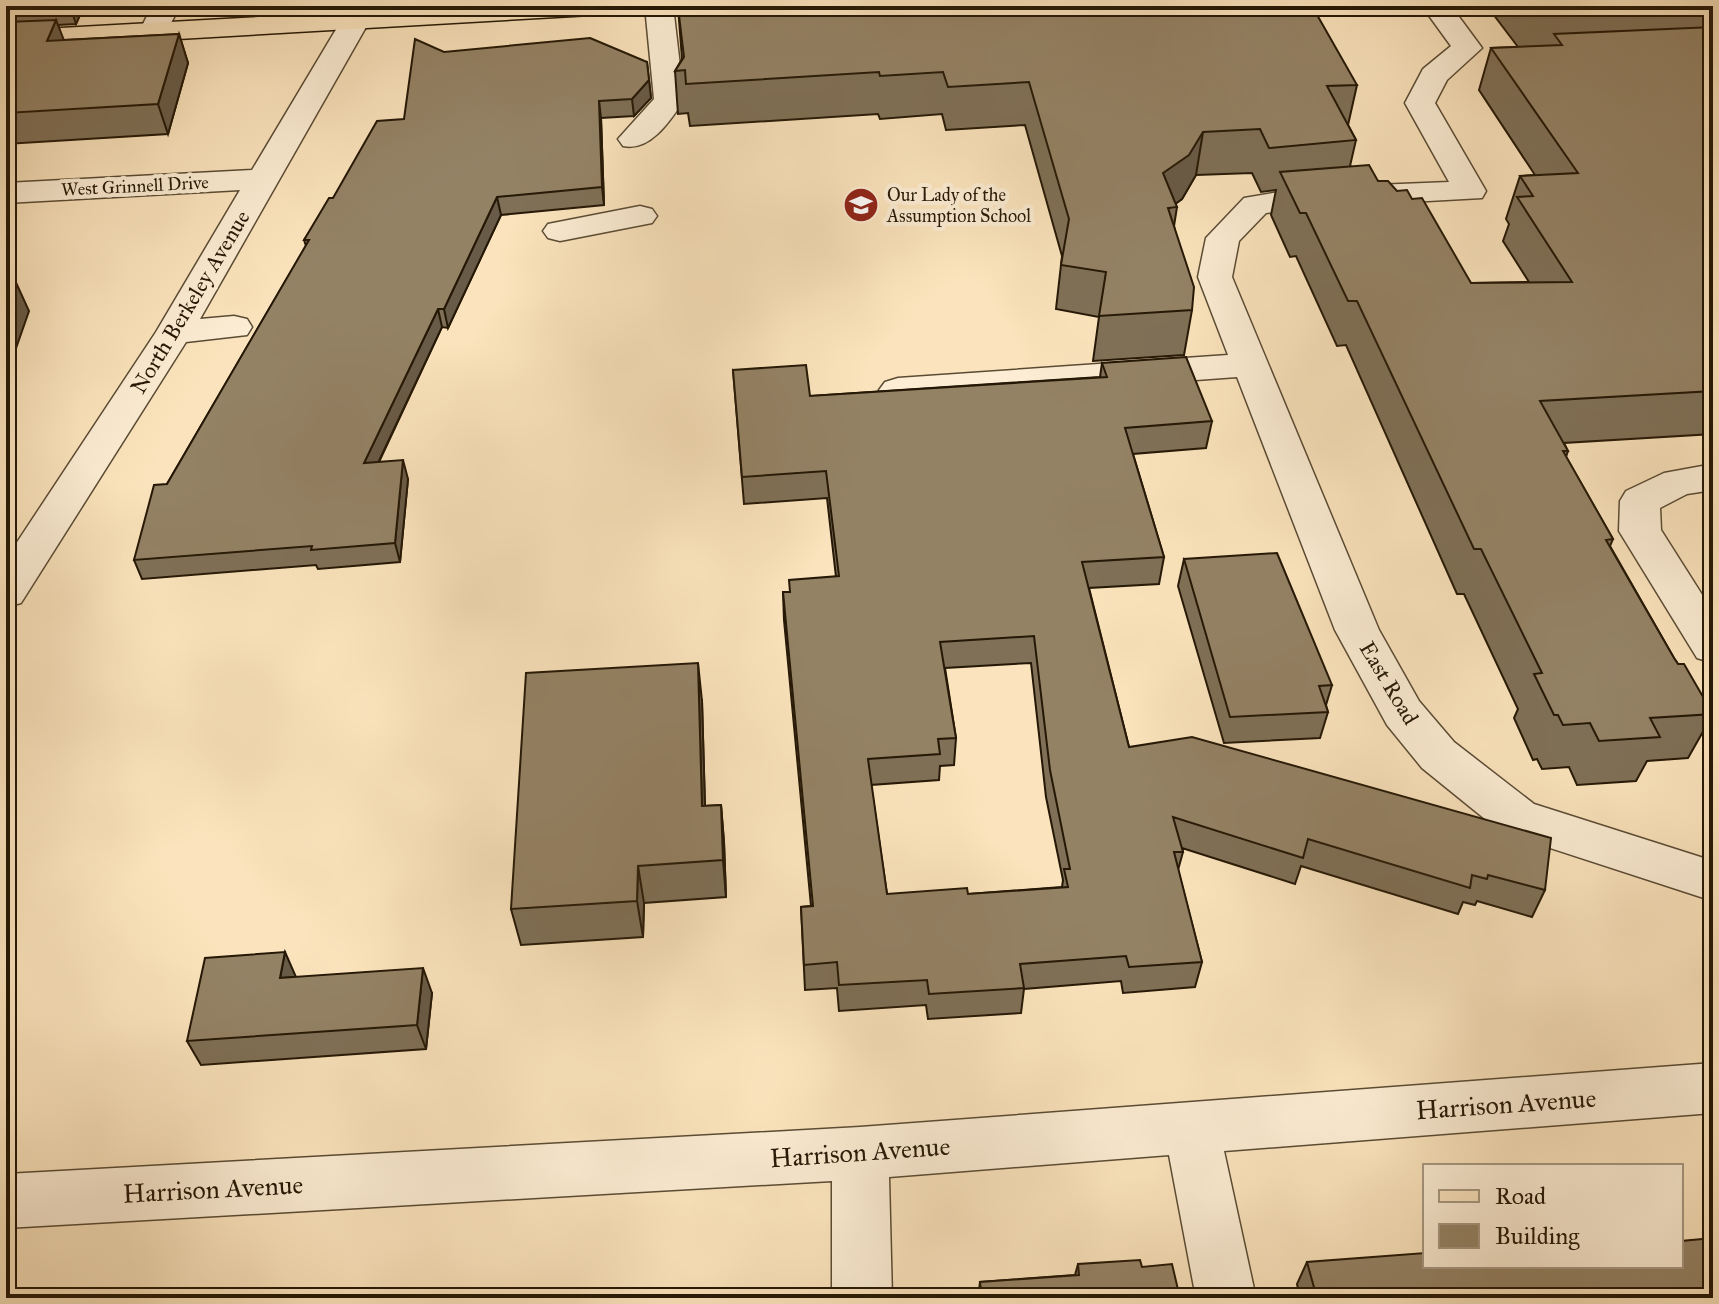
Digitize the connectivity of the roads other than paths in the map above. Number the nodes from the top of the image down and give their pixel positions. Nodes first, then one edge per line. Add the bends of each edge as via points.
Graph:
1 (609, 6) edge
2 (659, 6) edge
3 (1436, 6) edge
4 (360, 13) edge
5 (160, 19) edge
6 (6, 40) edge
7 (634, 139) dead end
8 (263, 179) junction
9 (6, 193) edge
10 (640, 216) dead end
11 (560, 231) dead end
12 (234, 327) dead end
13 (174, 332) junction
14 (1250, 365) junction
15 (898, 390) edge
16 (1713, 477) edge
17 (25, 536) edge
18 (6, 592) edge
19 (1713, 647) edge
20 (1713, 881) edge
21 (1713, 1088) edge
22 (1191, 1127) junction
23 (860, 1153) junction
24 (6, 1201) edge
25 (862, 1298) edge
26 (1226, 1298) edge

1 - 4 main road
2 - 7 street via 669,100
3 - 14 street, East Road via 1481,52 1434,75 1420,103 1470,191 1256,205 1223,238 1215,277
4 - 5 main road
4 - 8 street, North Berkeley Avenue
5 - 6 main road
8 - 9 street, West Grinnell Drive
8 - 13 street, North Berkeley Avenue
10 - 11 street
12 - 13 street
13 - 17 street, North Berkeley Avenue
14 - 15 street
14 - 20 street, East Road via 1357,630 1403,713 1438,755 1518,818
16 - 19 street via 1678,482 1640,501 1640,531
17 - 18 street, North Berkeley Avenue
21 - 22 street, Harrison Avenue
22 - 23 street, Harrison Avenue
22 - 26 street
23 - 24 street, Harrison Avenue
23 - 25 street

